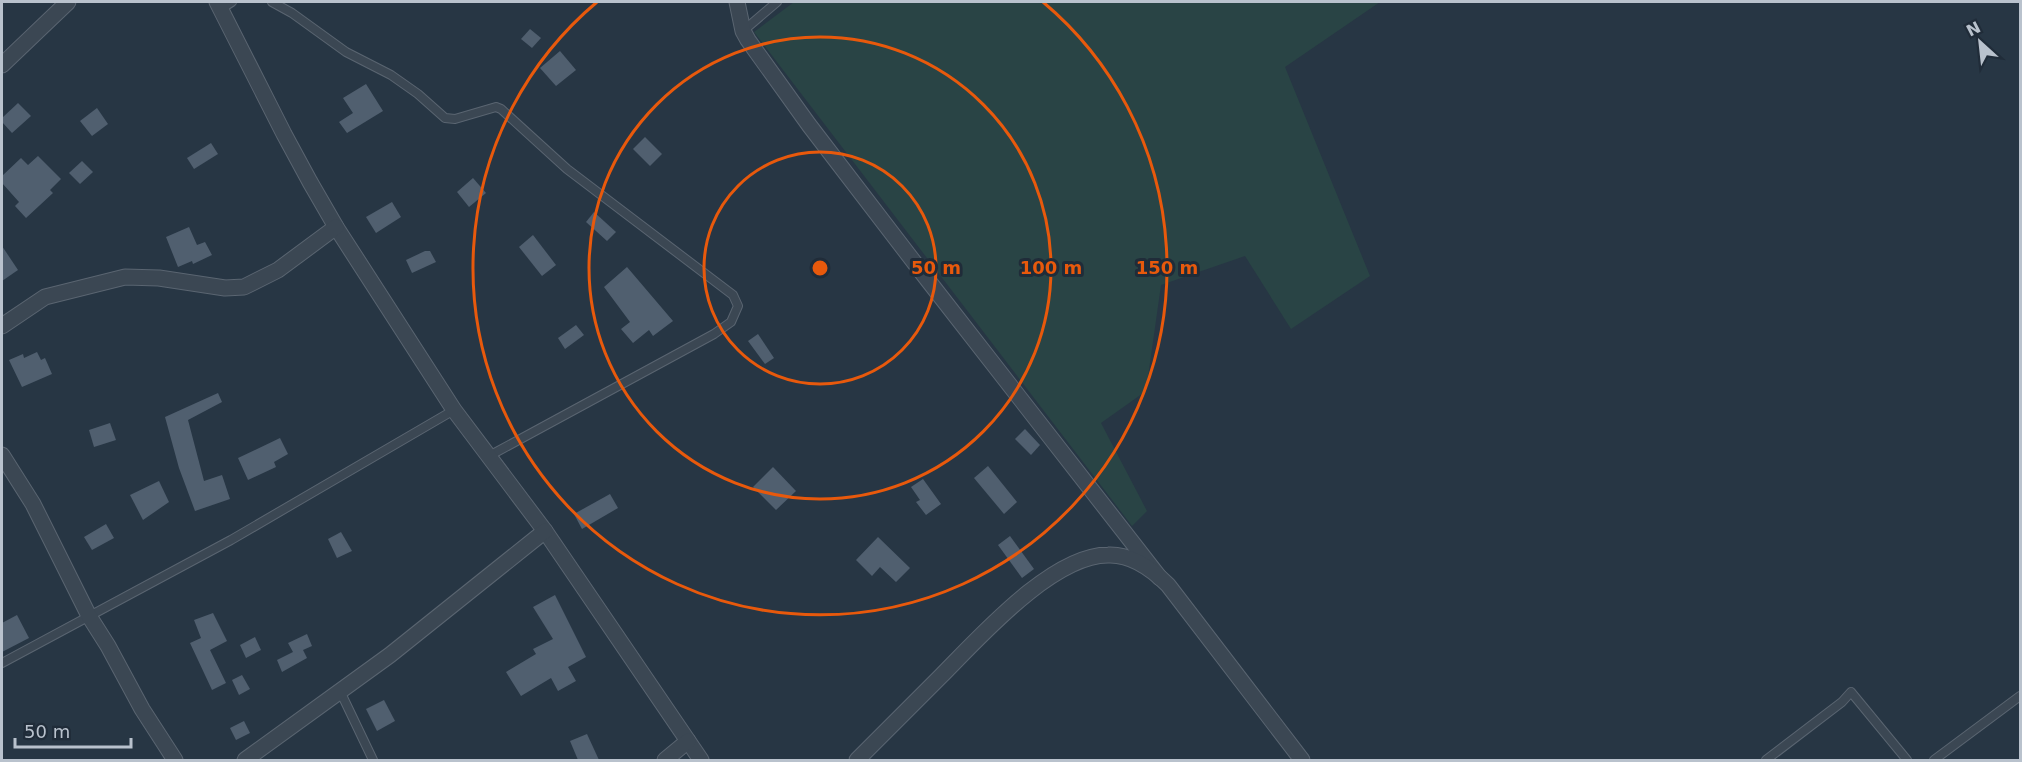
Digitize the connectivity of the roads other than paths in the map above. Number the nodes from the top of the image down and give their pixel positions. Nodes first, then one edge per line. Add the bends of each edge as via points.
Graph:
1 (68, 2) edge
2 (272, 2) edge
3 (737, 2) edge
4 (777, 2) edge
5 (223, 4) edge
6 (743, 31) junction
7 (2, 65) edge
8 (336, 226) junction
9 (2, 326) edge
10 (454, 410) junction
11 (2, 455) edge
12 (489, 456) junction
13 (545, 531) junction
14 (1161, 578) junction
15 (89, 616) junction
16 (2, 663) edge
17 (340, 691) junction
18 (2020, 696) edge
19 (688, 741) junction
20 (175, 760) edge
21 (245, 760) edge
22 (373, 760) edge
23 (665, 760) edge
24 (701, 760) edge
25 (857, 760) edge
26 (1302, 760) edge
27 (1766, 760) edge
28 (1907, 760) edge
29 (1934, 760) edge

1 - 7 street
2 - 12 lane via 346,52 391,75 445,118 501,109 567,169 733,295 738,306 732,322 714,334
3 - 6 street
4 - 6 lane
5 - 8 street via 304,173
6 - 14 street via 823,143
8 - 9 street via 278,270 244,287 125,277 45,297
8 - 10 street
10 - 12 street
10 - 15 lane via 231,540
11 - 15 street via 33,504
12 - 13 street
13 - 17 street
13 - 19 street
14 - 25 street via 1128,557 1108,555 1085,558 1061,570 989,628
14 - 26 street
15 - 16 lane
15 - 20 street
17 - 21 street
17 - 22 lane
18 - 29 lane
19 - 23 street
19 - 24 street
27 - 28 lane via 1851,692

